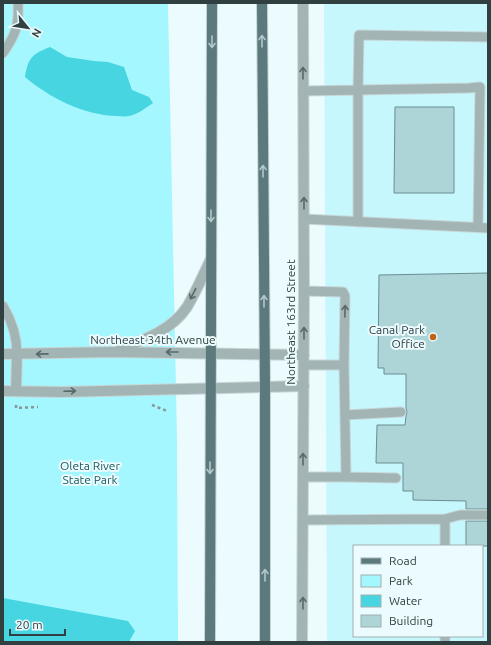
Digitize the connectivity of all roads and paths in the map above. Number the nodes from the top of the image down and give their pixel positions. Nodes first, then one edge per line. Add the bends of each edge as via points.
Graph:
1 (18, 3) edge
2 (212, 3) edge
3 (262, 3) edge
4 (303, 3) edge
5 (488, 37) edge
6 (3, 53) edge
7 (358, 90) junction
8 (303, 91) junction
9 (304, 219) junction
10 (358, 222) junction
11 (478, 227) junction
12 (488, 228) edge
13 (211, 260) junction
14 (304, 291) junction
15 (3, 306) edge
16 (113, 352) junction
17 (211, 353) junction
18 (3, 354) edge
19 (17, 354) junction
20 (265, 354) junction
21 (304, 360) junction
22 (344, 365) junction
23 (304, 386) junction
24 (265, 387) junction
25 (210, 388) junction
26 (3, 391) edge
27 (16, 391) junction
28 (401, 412) dead end
29 (345, 415) junction
30 (303, 476) junction
31 (346, 477) junction
32 (396, 478) dead end
33 (488, 515) edge
34 (445, 519) junction
35 (303, 520) junction
36 (445, 545) edge
37 (210, 642) edge
38 (265, 642) edge
39 (302, 642) edge

1 - 6 lane via 19,20 13,39
2 -> 13 main road
20 -> 3 main road
8 -> 4 street, Northeast 163rd Street
5 - 7 lane via 359,35
7 - 8 lane
7 - 10 lane
7 - 11 lane via 480,87
9 -> 8 street, Northeast 163rd Street
9 - 10 lane
9 - 14 street, Northeast 163rd Street
10 - 11 lane
11 - 12 lane
13 -> 16 street via 187,307 172,323 147,339
13 - 17 main road
21 -> 14 street, Northeast 163rd Street
22 -> 14 lane via 343,292
15 - 19 lane via 11,320
17 -> 16 street, Northeast 34th Avenue
16 -> 19 street, Northeast 34th Avenue
17 - 20 street, Northeast 34th Avenue
17 - 25 main road
18 - 19 street, Northeast 34th Avenue
19 - 27 street
20 - 21 street, Northeast 34th Avenue
20 - 24 main road
21 - 22 lane
21 - 23 street, Northeast 163rd Street
22 - 29 lane
23 - 24 street
30 -> 23 street, Northeast 163rd Street
24 - 25 street
38 -> 24 main road
27 -> 25 street
25 -> 37 main road
26 - 27 street
28 - 29 lane
29 - 31 lane
30 - 31 lane
30 - 35 street, Northeast 163rd Street
31 - 32 lane
33 - 34 lane via 460,515
34 - 35 lane
34 - 36 lane
39 -> 35 street, Northeast 163rd Street

